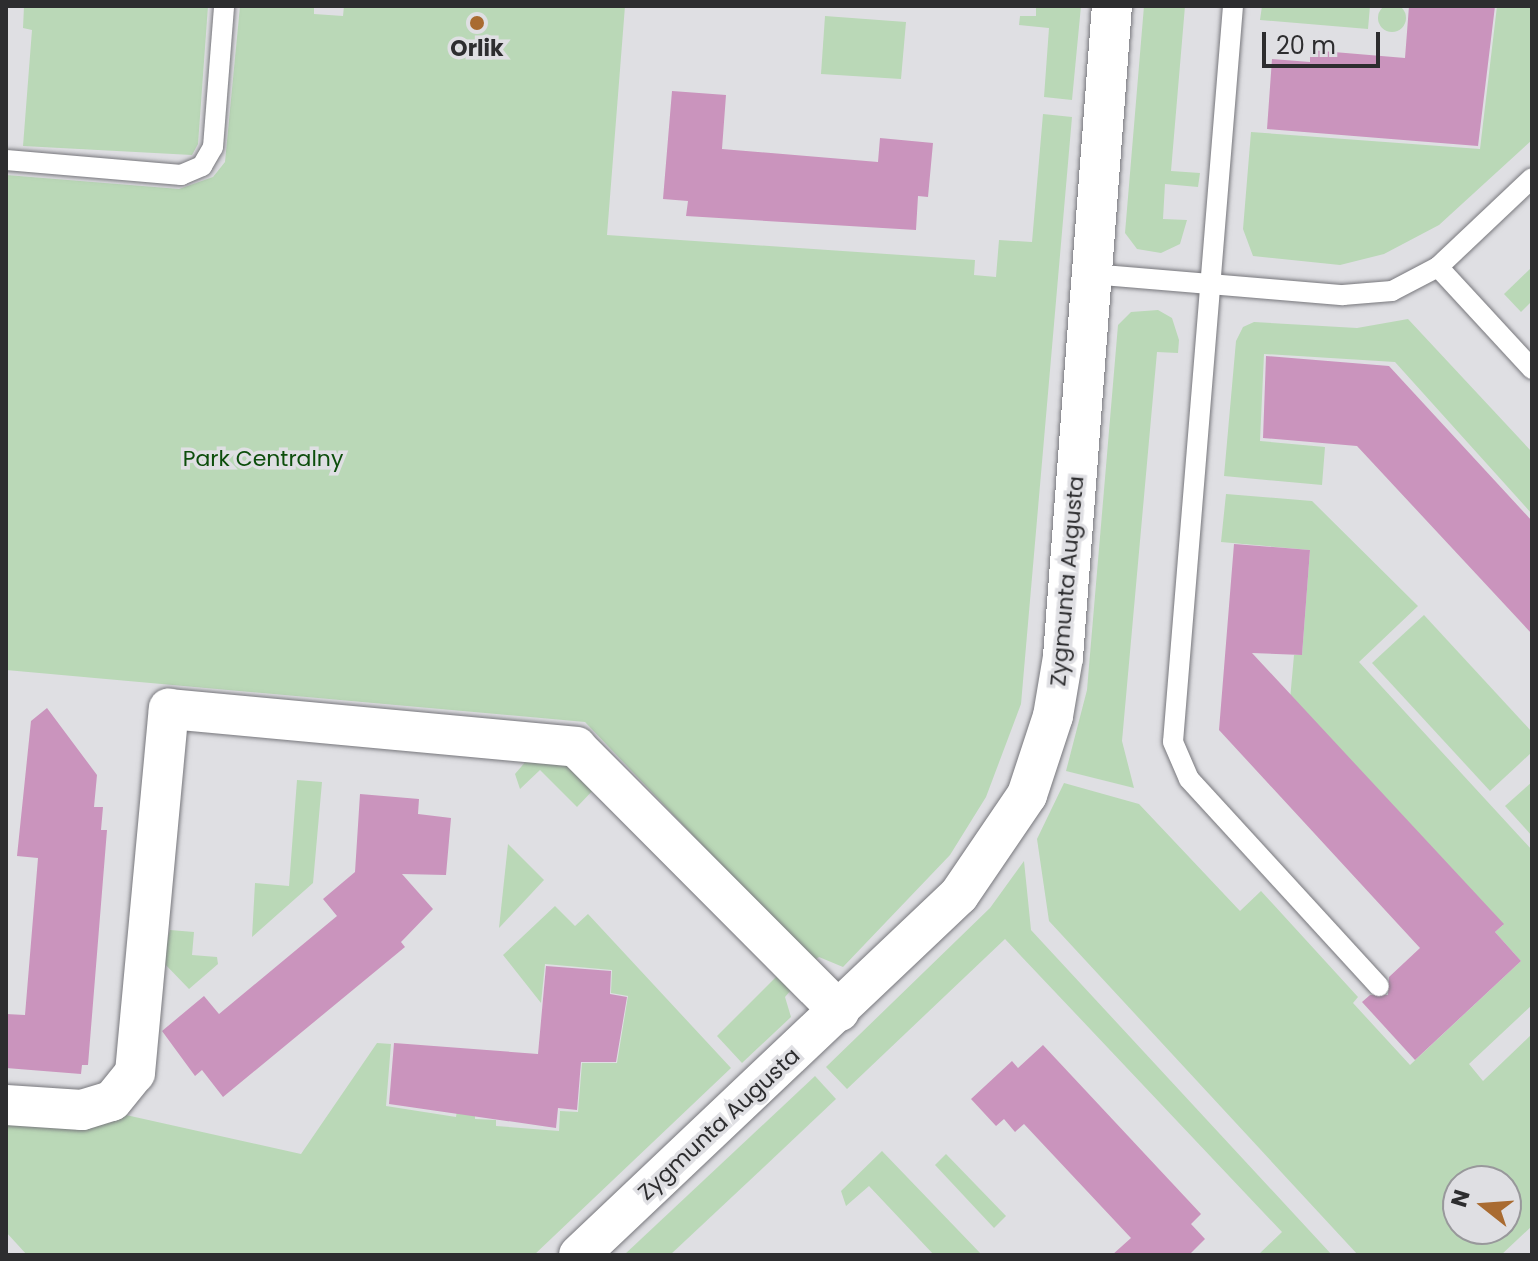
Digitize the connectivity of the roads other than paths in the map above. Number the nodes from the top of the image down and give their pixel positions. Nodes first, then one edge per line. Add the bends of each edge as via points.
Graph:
1 (224, 6) edge
2 (1112, 6) edge
3 (1233, 6) edge
4 (6, 160) edge
5 (1532, 178) edge
6 (1438, 267) junction
7 (1091, 274) junction
8 (1213, 286) junction
9 (1532, 369) edge
10 (1379, 986) dead end
11 (839, 1011) junction
12 (6, 1105) edge
13 (579, 1255) edge

1 - 4 lane via 213,147 202,166 181,175
2 - 7 street, Zygmunta Augusta
3 - 8 lane
5 - 6 lane
6 - 8 lane via 1392,291 1343,295
6 - 9 lane
7 - 8 lane
7 - 11 street, Zygmunta Augusta via 1063,657 1042,755 1003,835 959,895
8 - 10 lane via 1173,742 1177,761
11 - 12 street via 576,747 169,709 135,1073 112,1101 82,1110
11 - 13 street, Zygmunta Augusta

